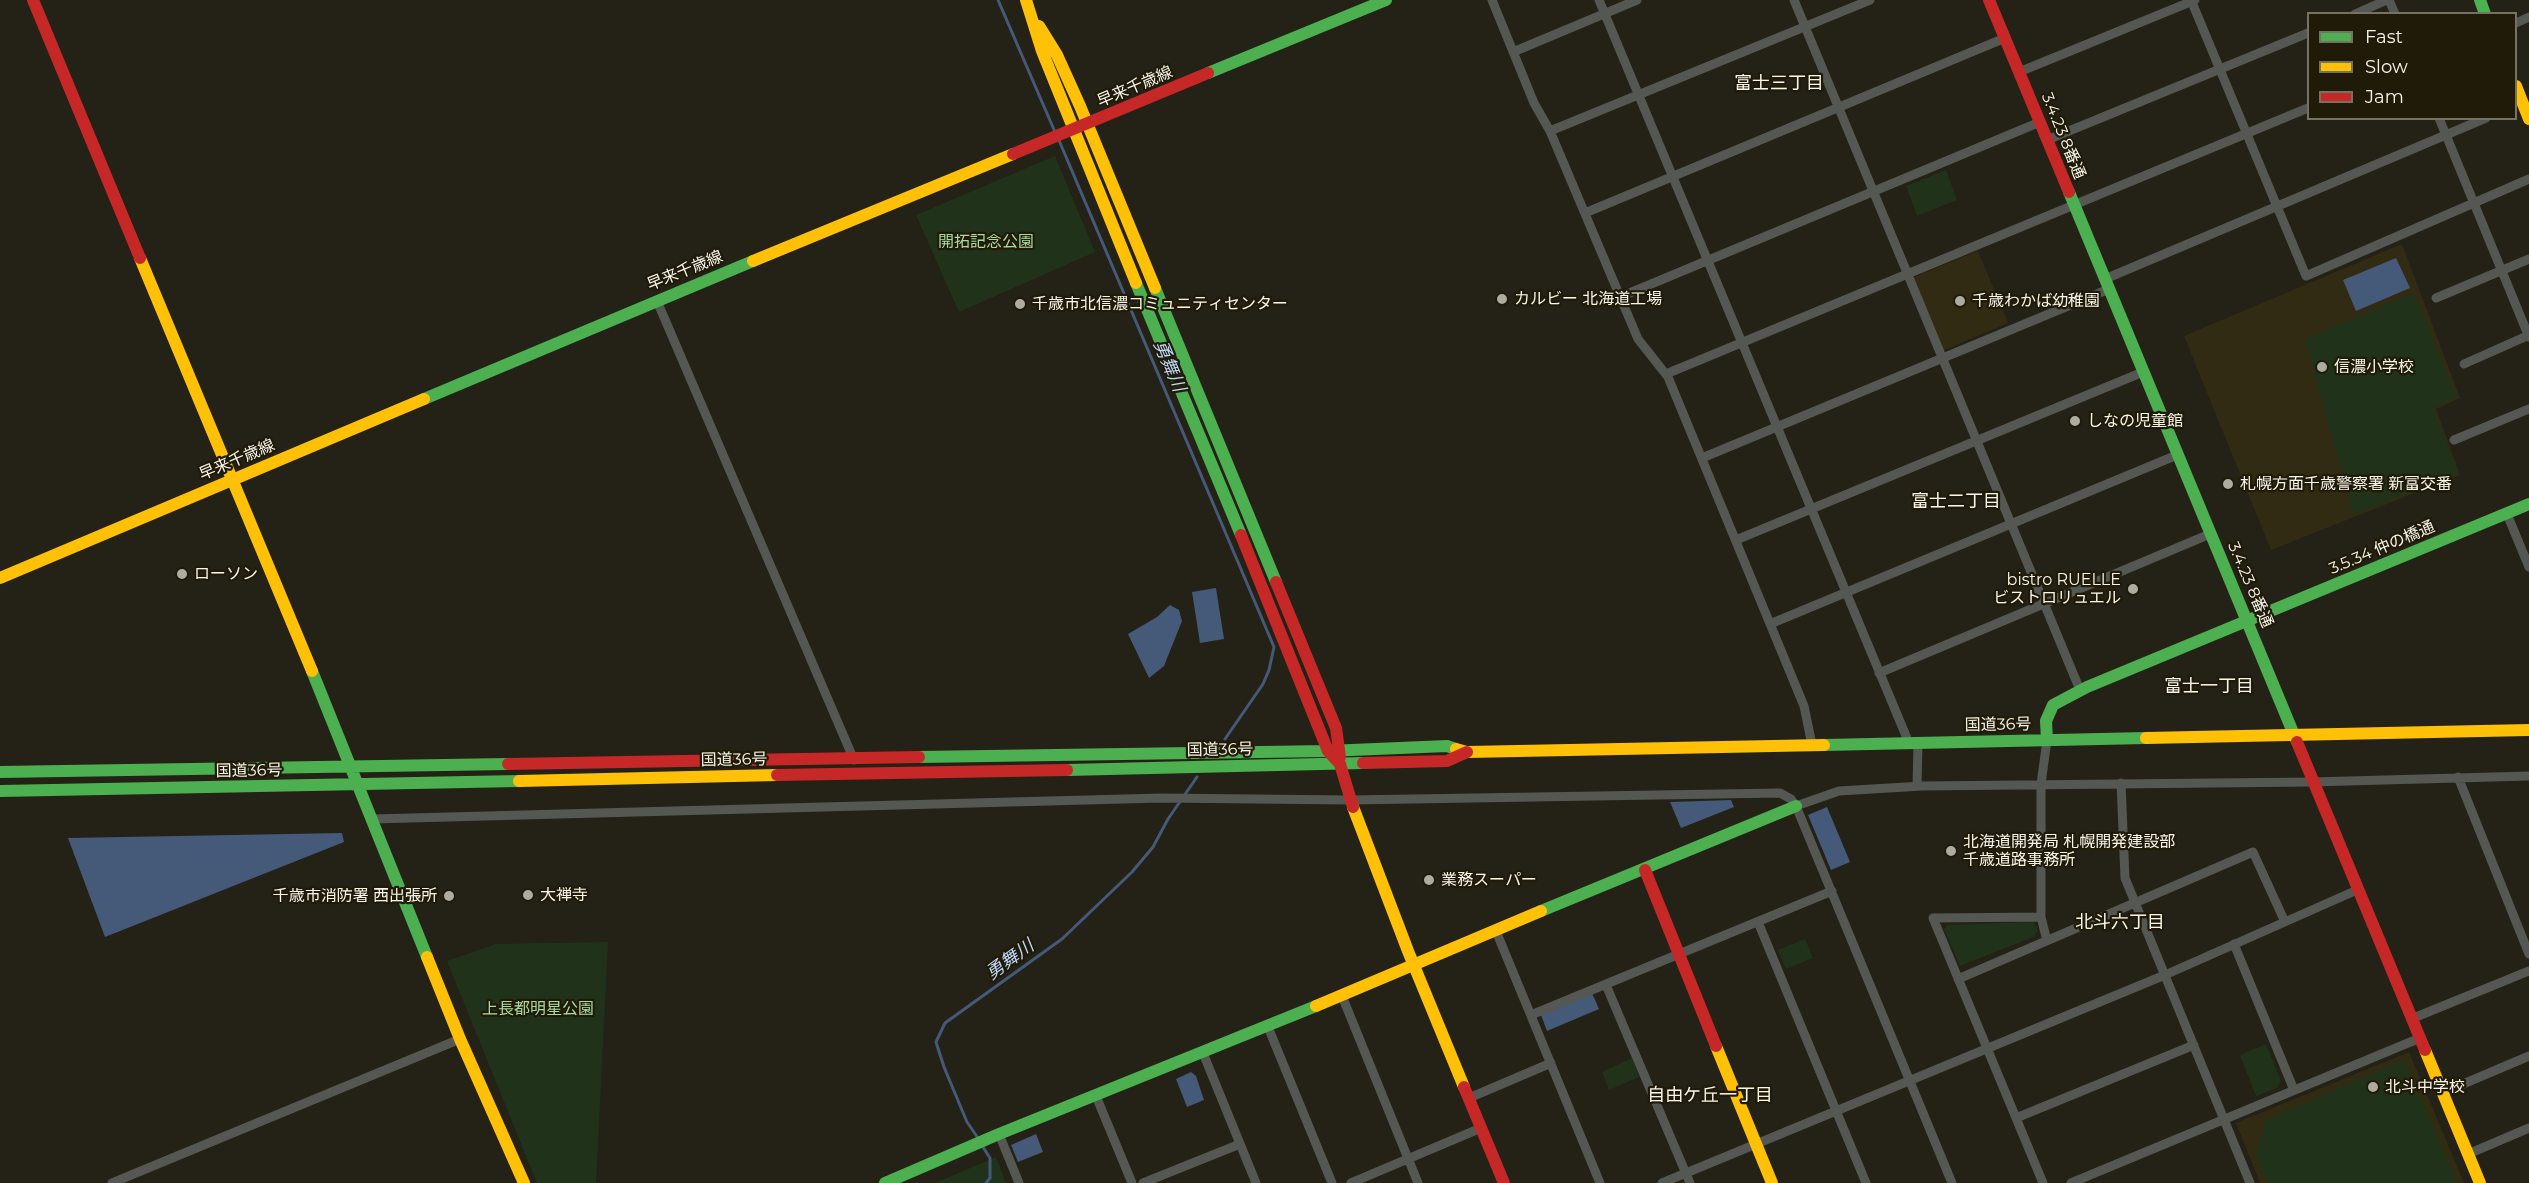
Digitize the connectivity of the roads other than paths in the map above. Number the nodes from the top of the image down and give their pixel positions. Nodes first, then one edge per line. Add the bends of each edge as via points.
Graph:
1 (33, 0) edge
2 (1386, 0) edge
3 (1492, 0) edge
4 (1599, 0) edge
5 (1637, 0) edge
6 (1794, 0) edge
7 (1870, 0) edge
8 (2193, 0) edge
9 (2388, 0) edge
10 (1993, 1) edge
11 (1028, 5) edge
12 (2360, 12) edge
13 (1605, 13) junction
14 (1805, 27) junction
15 (2307, 33) edge
16 (2005, 38) junction
17 (1513, 52) junction
18 (2220, 69) junction
19 (2019, 72) junction
20 (2517, 89) edge
21 (1639, 96) junction
22 (2522, 104) edge
23 (2307, 108) edge
24 (1839, 109) junction
25 (2529, 119) edge
26 (2440, 120) edge
27 (2481, 120) edge
28 (2040, 122) junction
29 (1087, 125) junction
30 (1550, 131) junction
31 (1061, 134) junction
32 (2247, 134) junction
33 (2445, 135) junction
34 (2047, 140) junction
35 (1673, 178) junction
36 (2529, 179) edge
37 (1873, 192) junction
38 (2474, 203) junction
39 (2074, 206) junction
40 (2277, 206) junction
41 (1585, 213) junction
42 (2529, 260) edge
43 (1708, 262) junction
44 (2502, 270) junction
45 (1908, 275) junction
46 (2107, 284) junction
47 (1620, 297) junction
48 (2436, 298) dead end
49 (657, 300) junction
50 (2529, 336) edge
51 (1742, 344) junction
52 (1942, 358) junction
53 (2464, 364) dead end
54 (2143, 372) junction
55 (1666, 374) junction
56 (2529, 409) edge
57 (1777, 426) junction
58 (1976, 439) junction
59 (2454, 440) dead end
60 (2177, 455) junction
61 (1702, 458) junction
62 (232, 480) junction
63 (2529, 504) edge
64 (1811, 508) junction
65 (2507, 514) junction
66 (2010, 523) junction
67 (2210, 534) junction
68 (1736, 540) junction
69 (2529, 567) edge
70 (0, 578) edge
71 (1845, 591) junction
72 (2044, 604) junction
73 (2248, 622) junction
74 (1770, 624) junction
75 (1879, 673) junction
76 (2080, 690) junction
77 (2529, 730) edge
78 (2294, 735) junction
79 (2047, 740) junction
80 (1913, 743) junction
81 (1812, 745) junction
82 (1334, 751) junction
83 (1467, 752) junction
84 (854, 759) junction
85 (1340, 764) junction
86 (351, 766) junction
87 (0, 772) edge
88 (852, 774) junction
89 (2529, 776) edge
90 (2458, 777) junction
91 (2312, 782) junction
92 (2121, 783) junction
93 (2041, 784) junction
94 (358, 785) junction
95 (1917, 786) junction
96 (0, 791) edge
97 (1350, 800) junction
98 (1796, 806) junction
99 (373, 819) junction
100 (1645, 870) junction
101 (2358, 890) junction
102 (1832, 891) junction
103 (2136, 904) junction
104 (2041, 917) junction
105 (1758, 922) junction
106 (2285, 922) junction
107 (1496, 931) junction
108 (2048, 941) junction
109 (2234, 944) junction
110 (2529, 954) edge
111 (1680, 955) junction
112 (1413, 964) junction
113 (2529, 971) edge
114 (2165, 975) junction
115 (1958, 979) junction
116 (1606, 985) junction
117 (1341, 996) junction
118 (1531, 1015) junction
119 (2411, 1019) junction
120 (1268, 1027) junction
121 (2420, 1038) junction
122 (460, 1039) junction
123 (2194, 1045) junction
124 (1987, 1048) junction
125 (1203, 1053) junction
126 (2529, 1056) edge
127 (1551, 1063) junction
128 (1910, 1079) junction
129 (2294, 1090) junction
130 (2442, 1093) junction
131 (1096, 1096) junction
132 (1469, 1098) junction
133 (1837, 1110) junction
134 (2016, 1118) junction
135 (2224, 1118) junction
136 (1481, 1128) junction
137 (2529, 1128) edge
138 (996, 1136) junction
139 (1240, 1144) junction
140 (1756, 1144) junction
141 (2468, 1154) junction
142 (1408, 1159) junction
143 (1686, 1173) junction
144 (112, 1183) edge
145 (524, 1183) edge
146 (885, 1183) edge
147 (1020, 1183) edge
148 (1132, 1183) edge
149 (1143, 1183) edge
150 (1256, 1183) edge
151 (1332, 1183) edge
152 (1351, 1183) edge
153 (1418, 1183) edge
154 (1504, 1183) edge
155 (1600, 1183) edge
156 (1662, 1183) edge
157 (1690, 1183) edge
158 (1772, 1183) edge
159 (1866, 1183) edge
160 (1952, 1183) edge
161 (2043, 1183) edge
162 (2071, 1183) edge
163 (2250, 1183) edge
164 (2480, 1183) edge

1 - 62 main road
2 - 29 main road, 早来千歳線
3 - 17 street
4 - 13 street
5 - 13 street
6 - 14 street
7 - 14 street
8 - 18 street
8 - 19 street
9 - 12 street
10 - 16 main road, 3.4.23 8番通
11 - 29 main road via 1058,55
11 - 31 main road
13 - 17 street
13 - 21 street
14 - 21 street
14 - 24 street
15 - 18 street
16 - 19 main road, 3.4.23 8番通
16 - 24 street
17 - 30 street
18 - 32 street
18 - 34 street
19 - 28 main road, 3.4.23 8番通
20 - 22 main road
21 - 30 street
21 - 35 street
22 - 25 main road
23 - 32 street
24 - 35 street
24 - 37 street
26 - 33 street
27 - 33 street
28 - 34 main road, 3.4.23 8番通
28 - 37 street
29 - 31 main road, 早来千歳線
29 - 82 main road via 1336,728
30 - 41 street
31 - 49 main road, 早来千歳線
31 - 82 main road
32 - 39 street
32 - 40 street
33 - 38 street
33 - 40 street
34 - 39 main road, 3.4.23 8番通
35 - 41 street
35 - 43 street
36 - 38 street
37 - 43 street
37 - 45 street
38 - 40 street via 2306,276
38 - 44 street
39 - 45 street
39 - 46 main road, 3.4.23 8番通
40 - 46 street
41 - 47 street
42 - 44 street
43 - 47 street
43 - 51 street
44 - 48 street
44 - 50 street
45 - 51 street
45 - 52 street
46 - 52 street
46 - 54 main road, 3.4.23 8番通
47 - 55 street via 1638,339
49 - 62 main road, 早来千歳線
49 - 84 street
50 - 53 street
51 - 55 street
51 - 57 street
52 - 57 street
52 - 58 street
54 - 58 street
54 - 60 main road, 3.4.23 8番通
55 - 61 street
56 - 59 street
57 - 61 street
57 - 64 street
58 - 64 street
58 - 66 street
60 - 66 street
60 - 67 main road, 3.4.23 8番通
61 - 68 street
62 - 70 main road, 早来千歳線
62 - 86 main road
63 - 65 main road, 3.5.34 仲の橋通
64 - 68 street
64 - 71 street
65 - 69 street
65 - 73 main road, 3.5.34 仲の橋通
66 - 71 street
66 - 72 street
67 - 72 street
67 - 73 main road, 3.4.23 8番通
68 - 74 street
71 - 74 street
71 - 75 street
72 - 75 street
72 - 76 street
73 - 76 main road, 3.5.34 仲の橋通
73 - 78 main road, 3.4.23 8番通
74 - 81 street via 1804,706
75 - 80 street
76 - 79 main road, 3.5.34 仲の橋通 via 2049,710
77 - 78 main road, 国道36号
78 - 79 main road, 国道36号
78 - 91 main road, 3.4.23 8番通
79 - 80 main road, 国道36号
79 - 93 street
80 - 81 main road, 国道36号
80 - 95 street
81 - 83 main road, 国道36号
82 - 83 main road, 国道36号 via 1447,746
82 - 84 main road, 国道36号
82 - 85 main road
83 - 85 main road, 国道36号 via 1447,761
84 - 86 main road, 国道36号
84 - 88 street
85 - 88 main road, 国道36号
85 - 97 main road
86 - 87 main road, 国道36号
86 - 94 main road
88 - 94 main road, 国道36号
89 - 90 street
90 - 91 street
90 - 110 street
91 - 92 street
91 - 101 main road, 3.4.23 8番通
92 - 93 street
92 - 103 street via 2125,878
93 - 95 street
93 - 104 street
94 - 96 main road, 国道36号
94 - 99 main road
95 - 98 street via 1839,792
97 - 98 street via 1780,793
97 - 99 street via 1203,797
97 - 112 main road
98 - 100 main road
98 - 102 street
99 - 122 main road
100 - 107 main road
100 - 111 main road
101 - 106 street
101 - 119 main road, 3.4.23 8番通
102 - 105 street
102 - 128 street
103 - 106 street via 2253,852
103 - 108 street
103 - 114 street
104 - 108 street
104 - 115 street via 1933,918
105 - 111 street
105 - 133 street
106 - 109 street
107 - 112 main road
107 - 118 street
108 - 115 street
109 - 114 street
109 - 129 street
111 - 116 street
111 - 140 main road
112 - 117 main road
112 - 132 main road
113 - 119 street
114 - 123 street
114 - 124 street
115 - 124 street
116 - 118 street
116 - 143 street
117 - 120 main road
117 - 142 street
118 - 127 street
119 - 121 main road, 3.4.23 8番通
120 - 125 main road
120 - 151 street
121 - 129 street
121 - 130 main road, 3.4.23 8番通
122 - 144 street
122 - 145 main road
123 - 134 street
123 - 135 street
124 - 128 street
124 - 134 street
125 - 131 main road
125 - 139 street
126 - 130 street
127 - 132 street
127 - 155 street
128 - 133 street
128 - 160 street
129 - 135 street
130 - 141 main road, 3.4.23 8番通
131 - 138 main road
131 - 148 street
132 - 136 main road
133 - 140 street
133 - 159 street
134 - 161 street
135 - 162 street
135 - 163 street
136 - 142 street
136 - 154 main road
137 - 141 street
138 - 146 main road
138 - 147 street
139 - 149 street
139 - 150 street
140 - 143 street
140 - 158 main road
141 - 164 main road, 3.4.23 8番通
142 - 152 street
142 - 153 street
143 - 156 street
143 - 157 street

